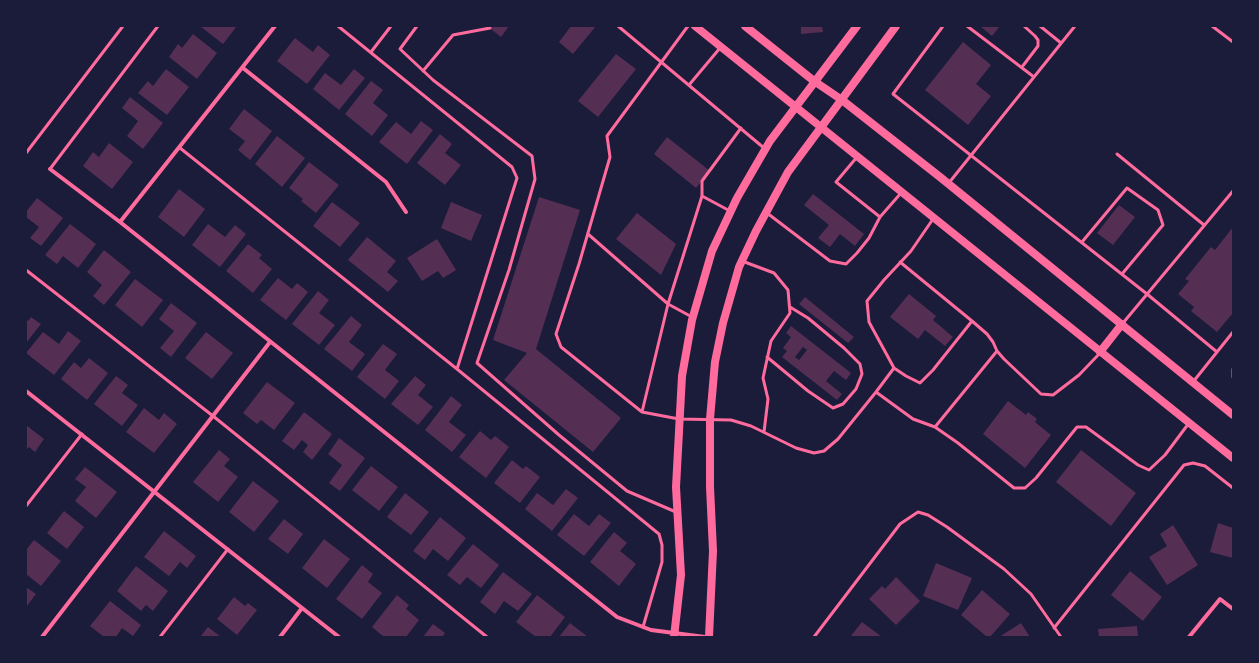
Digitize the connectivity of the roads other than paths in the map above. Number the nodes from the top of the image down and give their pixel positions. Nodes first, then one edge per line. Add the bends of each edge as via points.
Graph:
1 (123, 26) edge
2 (158, 26) edge
3 (275, 26) edge
4 (338, 26) edge
5 (391, 26) edge
6 (417, 26) edge
7 (618, 26) edge
8 (688, 26) edge
9 (694, 26) edge
10 (745, 26) edge
11 (857, 26) edge
12 (896, 26) edge
13 (943, 26) edge
14 (967, 26) edge
15 (1024, 26) edge
16 (1040, 26) edge
17 (1075, 26) edge
18 (1212, 26) edge
19 (490, 28) dead end
20 (1233, 42) edge
21 (1061, 43) junction
22 (720, 46) junction
23 (371, 52) junction
24 (661, 61) junction
25 (243, 68) junction
26 (1022, 68) junction
27 (423, 71) junction
28 (1034, 77) junction
29 (814, 81) junction
30 (689, 85) junction
31 (842, 100) junction
32 (797, 108) junction
33 (821, 127) junction
34 (740, 128) junction
35 (180, 148) junction
36 (766, 149) junction
37 (26, 153) edge
38 (972, 154) junction
39 (1117, 154) dead end
40 (857, 156) junction
41 (50, 169) joint
42 (948, 184) junction
43 (1233, 190) edge
44 (901, 193) junction
45 (702, 196) junction
46 (731, 211) junction
47 (406, 212) dead end
48 (766, 212) junction
49 (880, 217) junction
50 (933, 219) junction
51 (120, 222) junction
52 (1204, 225) junction
53 (588, 234) junction
54 (1082, 242) junction
55 (742, 261) junction
56 (900, 262) junction
57 (26, 270) edge
58 (1122, 274) junction
59 (1147, 294) junction
60 (668, 304) junction
61 (790, 307) junction
62 (693, 318) junction
63 (972, 321) junction
64 (1122, 324) junction
65 (1233, 332) edge
66 (270, 342) junction
67 (997, 351) junction
68 (1100, 352) junction
69 (1217, 352) junction
70 (767, 357) junction
71 (894, 368) junction
72 (457, 369) junction
73 (1233, 369) edge
74 (1233, 377) edge
75 (1193, 382) junction
76 (26, 391) edge
77 (876, 392) junction
78 (642, 412) junction
79 (1233, 415) edge
80 (213, 416) junction
81 (679, 419) junction
82 (710, 419) junction
83 (1189, 423) junction
84 (935, 427) junction
85 (764, 432) junction
86 (82, 434) junction
87 (1233, 458) edge
88 (1233, 488) edge
89 (155, 491) junction
90 (26, 506) edge
91 (678, 512) junction
92 (228, 549) junction
93 (302, 608) junction
94 (1233, 609) edge
95 (643, 627) junction
96 (1054, 628) junction
97 (674, 634) edge
98 (42, 637) edge
99 (160, 637) edge
100 (280, 637) edge
101 (339, 637) edge
102 (487, 637) edge
103 (705, 637) edge
104 (710, 637) edge
105 (814, 637) edge
106 (1061, 637) edge
107 (1189, 637) edge

1 - 37 lane
2 - 41 lane
3 - 25 street
4 - 23 lane
5 - 23 lane
6 - 27 lane via 400,49
7 - 24 lane
8 - 24 lane
9 - 22 main road
10 - 29 main road
11 - 29 main road
12 - 31 main road
13 - 38 lane via 893,94
14 - 26 lane
15 - 26 lane via 1038,40 1038,46
16 - 21 lane
17 - 21 lane
18 - 20 lane
19 - 27 lane via 453,35
21 - 28 lane
22 - 30 lane
22 - 32 main road
23 - 72 lane via 512,167 517,178
24 - 30 lane
24 - 53 lane via 607,136 610,157
25 - 35 street
25 - 47 street via 386,182
26 - 28 lane
27 - 91 lane via 532,156 535,179 509,270 477,363 627,491
28 - 38 lane
29 - 31 main road
29 - 32 main road
30 - 34 lane
31 - 33 main road
31 - 42 main road
32 - 33 main road
32 - 36 main road
33 - 40 main road
33 - 48 main road via 788,172
34 - 36 lane
34 - 45 lane via 702,181
35 - 51 street
35 - 72 lane
36 - 46 main road
38 - 42 lane
38 - 54 lane
39 - 52 lane
40 - 44 main road
40 - 49 lane via 836,182
41 - 51 street
42 - 64 main road
43 - 52 lane
44 - 49 lane
44 - 50 main road
45 - 46 lane
45 - 60 lane
46 - 62 main road via 712,252
48 - 49 lane via 830,261 846,264 868,238
48 - 55 main road
50 - 56 lane
50 - 68 main road
51 - 66 street
52 - 59 lane
53 - 60 lane
53 - 78 lane via 556,334 561,347
54 - 58 lane
54 - 58 lane via 1127,188 1158,210 1163,225
55 - 61 lane via 774,273 788,290
55 - 82 main road via 715,362
56 - 63 lane
56 - 71 lane via 867,301 869,322
57 - 80 lane
58 - 59 lane
59 - 64 lane
59 - 69 lane
60 - 62 lane
60 - 78 lane
61 - 70 lane via 790,313 770,341
61 - 70 lane via 814,323 860,364 862,374 856,390 843,404 833,408
62 - 81 main road via 682,376
63 - 67 lane via 993,342
63 - 71 lane via 933,370 920,382
64 - 68 main road
64 - 75 main road
65 - 69 lane
66 - 80 street
66 - 95 street via 617,617
67 - 68 lane via 1041,394 1053,395 1079,374
67 - 84 lane
68 - 83 main road
69 - 75 lane
70 - 85 lane via 764,378 768,399
71 - 77 lane
72 - 95 lane via 659,534 662,562
73 - 74 lane
75 - 79 main road
76 - 86 street
77 - 84 lane via 913,419
77 - 85 lane via 838,439 824,451 814,453 796,448
78 - 81 lane
80 - 89 street
80 - 102 lane
81 - 82 lane
81 - 91 main road via 676,487
82 - 85 lane via 732,420
82 - 104 main road via 713,551
83 - 84 lane via 1165,455 1149,470 1138,465 1086,427 1076,427 1036,478 1025,488 1014,488
83 - 87 main road
86 - 89 street
86 - 90 lane
88 - 96 lane via 1205,466 1184,465
89 - 92 street
89 - 98 street
91 - 97 main road via 681,575
92 - 93 street
92 - 99 lane
93 - 100 street
93 - 101 street
94 - 107 street via 1220,599
95 - 97 street
96 - 105 lane via 1031,594 1004,570 947,527 918,512 900,524
96 - 106 lane
97 - 103 street

